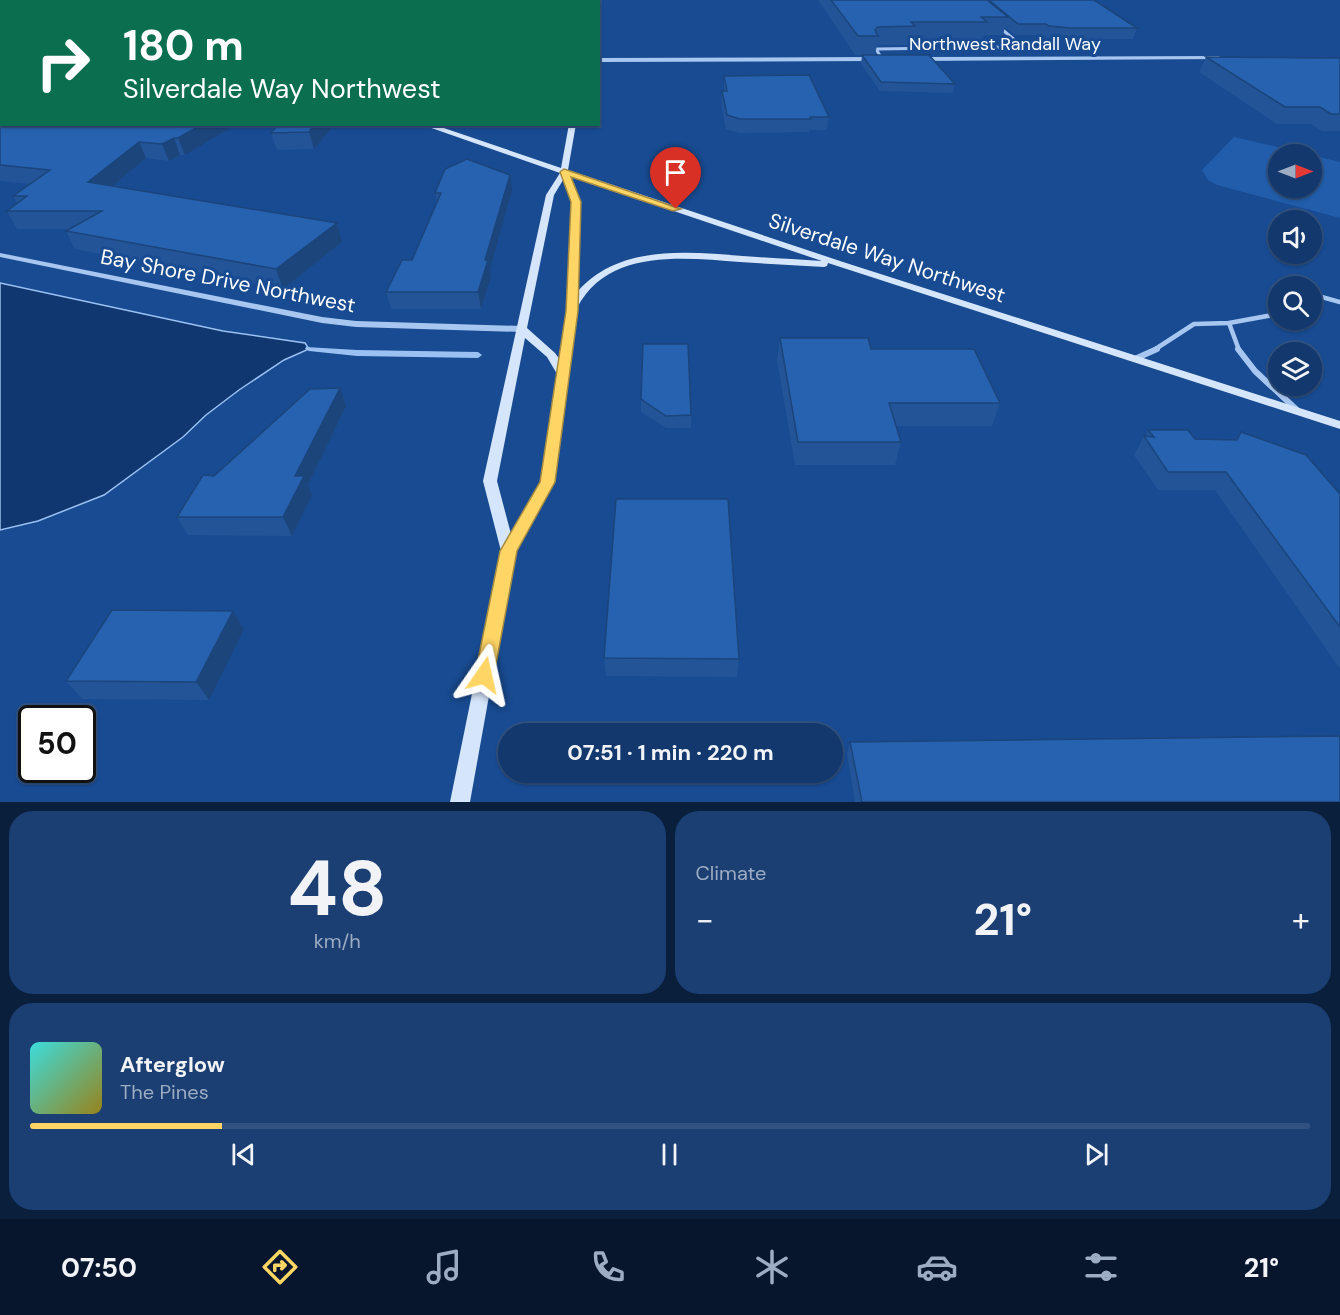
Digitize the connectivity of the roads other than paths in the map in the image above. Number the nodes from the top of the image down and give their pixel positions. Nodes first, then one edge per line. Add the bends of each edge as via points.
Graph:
1 (993, 21) edge
2 (1227, 58) edge
3 (882, 59) junction
4 (893, 59) edge
5 (915, 59) edge
6 (600, 60) edge
7 (429, 126) edge
8 (573, 126) edge
9 (564, 172) junction
10 (0, 255) edge
11 (840, 264) junction
12 (1322, 297) edge
13 (1340, 302) edge
14 (572, 311) junction
15 (1268, 316) edge
16 (1229, 323) junction
17 (522, 329) junction
18 (1137, 358) junction
19 (563, 374) junction
20 (1297, 410) junction
21 (1340, 425) edge
22 (508, 551) junction
23 (460, 802) edge

1 - 3 street via 1023,47 876,49
2 - 5 street, Northwest Randall Way
3 - 4 street, Northwest Randall Way
3 - 6 street, Northwest Randall Way
7 - 9 main road, Silverdale Way Northwest
8 - 9 main road
9 - 11 main road, Silverdale Way Northwest
9 - 14 main road via 576,202
9 - 17 main road via 550,195
10 - 17 street, Bay Shore Drive Northwest via 322,320
11 - 14 main road via 677,256 644,258 619,265 591,282 576,298
11 - 18 main road, Silverdale Way Northwest
12 - 13 street
14 - 19 main road
15 - 16 street
16 - 18 street via 1194,324
16 - 20 street via 1232,340 1242,357
17 - 19 main road via 551,355
17 - 22 main road via 490,481
18 - 20 main road, Silverdale Way Northwest
19 - 22 main road via 548,482
20 - 21 main road, Silverdale Way Northwest
22 - 23 main road

